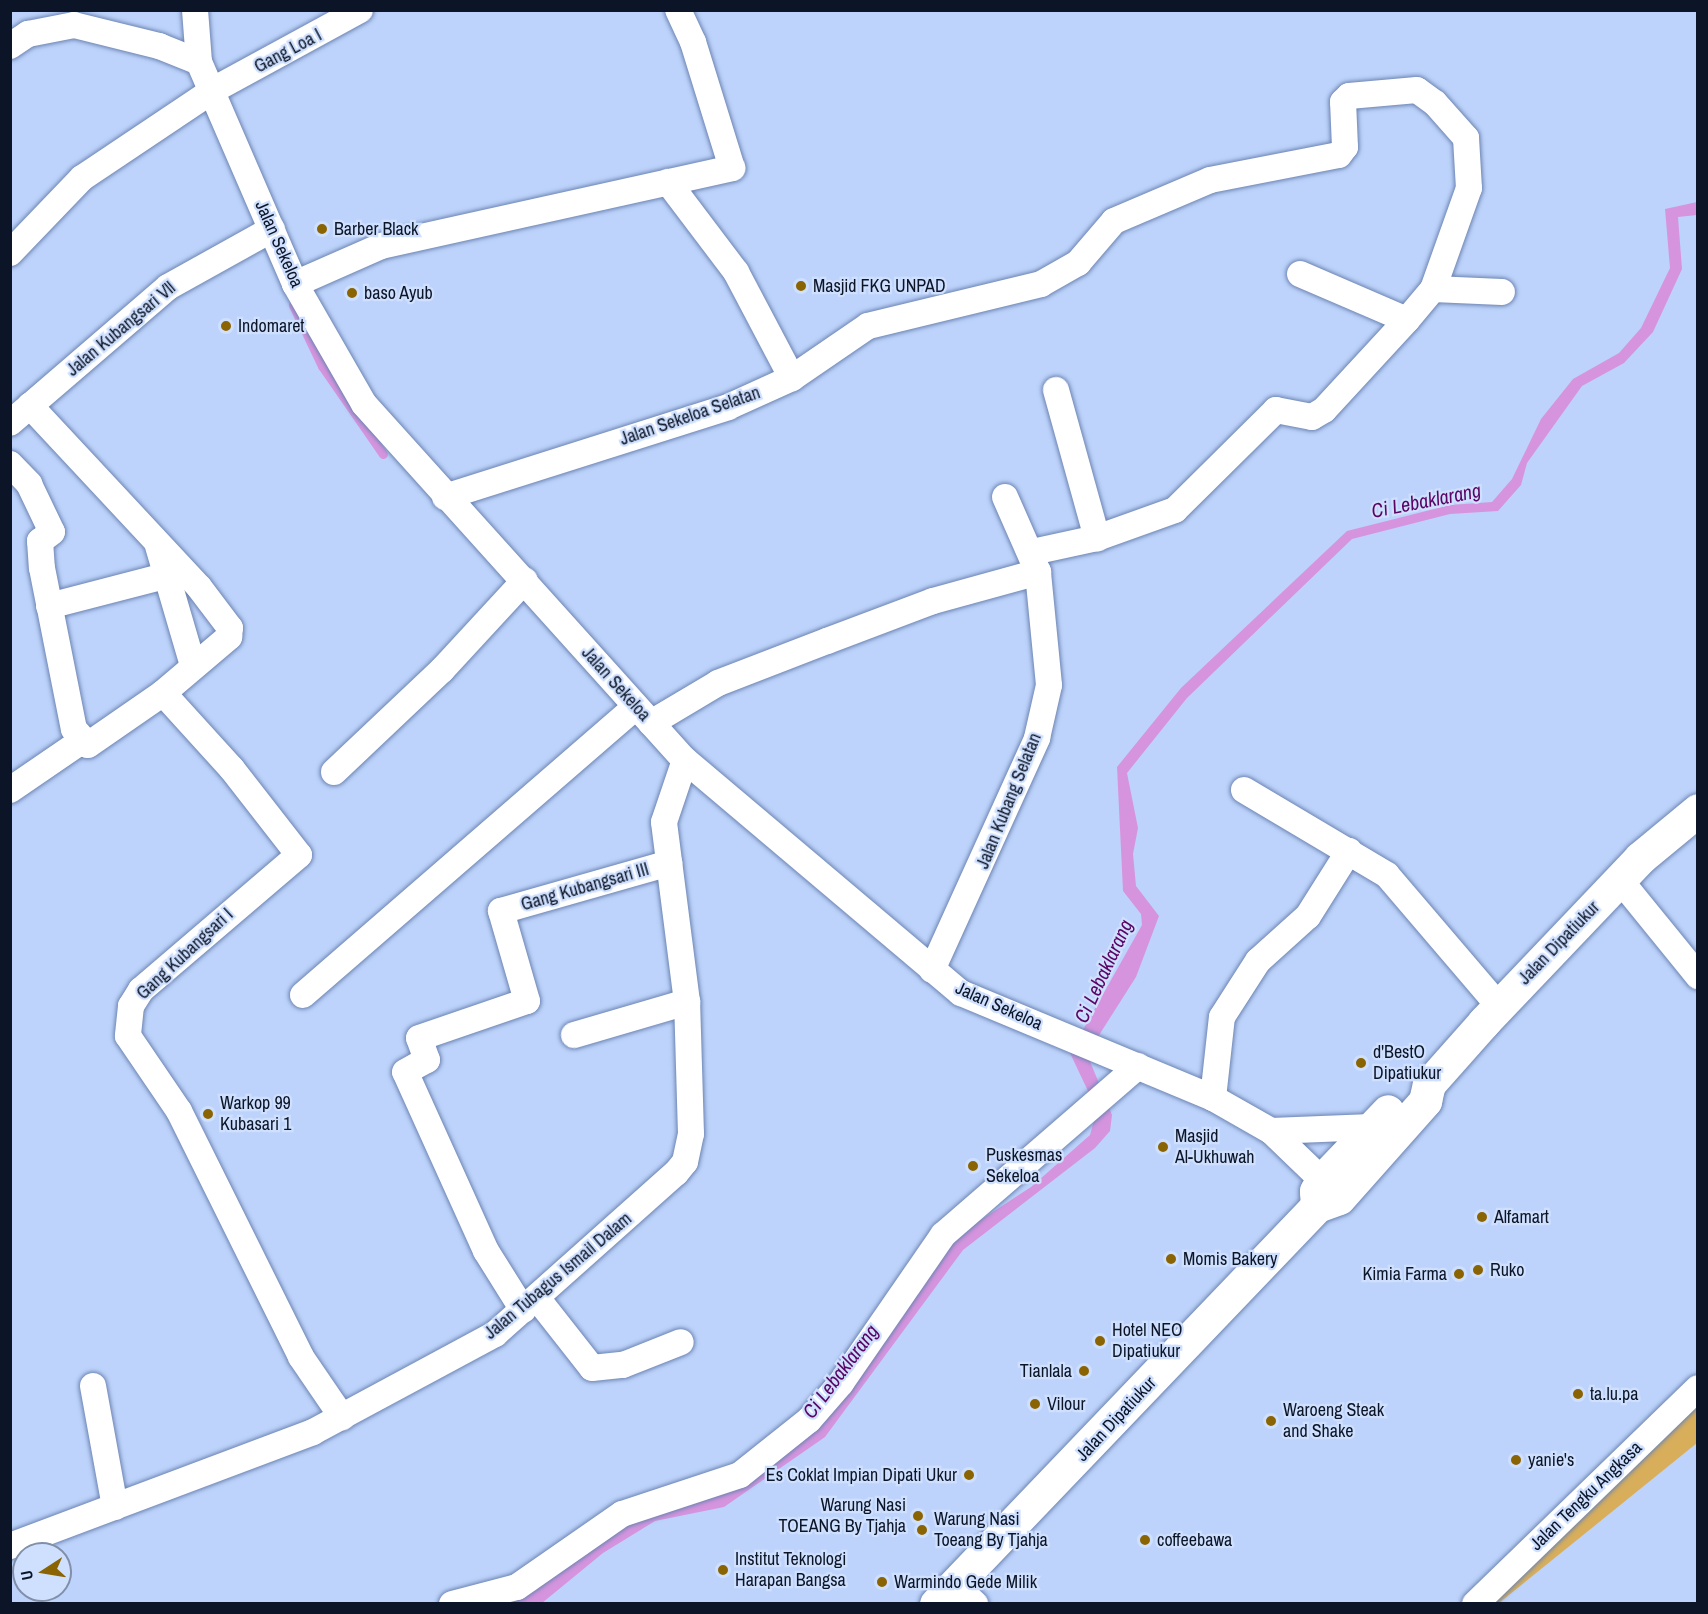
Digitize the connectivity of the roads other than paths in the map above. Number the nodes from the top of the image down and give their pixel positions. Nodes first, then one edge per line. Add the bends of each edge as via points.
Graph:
1 (195, 10) edge
2 (360, 10) edge
3 (678, 10) edge
4 (10, 46) edge
5 (199, 62) junction
6 (215, 89) junction
7 (668, 182) junction
8 (272, 229) junction
9 (10, 253) edge
10 (1300, 274) dead end
11 (295, 284) junction
12 (1433, 289) junction
13 (1502, 292) dead end
14 (1407, 320) junction
15 (792, 378) junction
16 (1056, 390) dead end
17 (30, 406) junction
18 (10, 423) edge
19 (10, 464) edge
20 (445, 497) junction
21 (1005, 497) dead end
22 (1097, 538) junction
23 (158, 546) junction
24 (1035, 562) junction
25 (165, 576) junction
26 (525, 580) junction
27 (49, 606) junction
28 (193, 666) junction
29 (163, 693) junction
30 (643, 715) junction
31 (80, 742) junction
32 (685, 760) junction
33 (334, 772) dead end
34 (10, 790) edge
35 (1244, 790) dead end
36 (1698, 810) edge
37 (1348, 850) junction
38 (669, 863) junction
39 (1620, 880) junction
40 (932, 970) junction
41 (1698, 976) edge
42 (303, 995) dead end
43 (687, 1002) junction
44 (1499, 1006) junction
45 (574, 1035) dead end
46 (1138, 1066) junction
47 (1429, 1084) junction
48 (1213, 1098) junction
49 (1372, 1127) junction
50 (1270, 1131) junction
51 (1320, 1193) junction
52 (530, 1304) junction
53 (681, 1342) dead end
54 (93, 1386) dead end
55 (1698, 1388) edge
56 (342, 1417) junction
57 (115, 1507) junction
58 (10, 1546) edge
59 (956, 1598) edge
60 (452, 1604) edge
61 (1475, 1604) edge

1 - 5 street, Jalan Sekeloa
2 - 6 street, Gang Loa I
3 - 7 street via 693,42 732,168
4 - 5 street via 28,34 74,26 159,46
5 - 6 street, Jalan Sekeloa
6 - 8 street, Jalan Sekeloa
6 - 9 street, Gang Loa I via 82,178
7 - 11 street via 381,246
7 - 15 street via 736,272
8 - 11 street, Jalan Sekeloa
8 - 17 street, Jalan Kubangsari Vll via 168,287
10 - 14 street
11 - 20 street, Jalan Sekeloa via 364,404
12 - 13 street
12 - 14 street
12 - 15 street, Jalan Sekeloa Selatan via 1469,188 1470,158 1458,127 1417,90 1349,96 1343,102 1345,147 1339,155 1210,180 1130,213 1100,233 1061,275 868,326
14 - 22 street via 1324,410 1312,417 1276,410 1175,510
15 - 20 street, Jalan Sekeloa Selatan via 728,407
16 - 22 street
17 - 18 street, Jalan Kubangsari Vll
17 - 23 street
19 - 27 street via 29,484 52,532 40,541
20 - 26 street, Jalan Sekeloa
21 - 24 street
22 - 24 street
23 - 25 street
23 - 28 street via 199,587 230,628 229,637
24 - 30 street
24 - 40 street, Jalan Kubang Selatan via 1049,685 1037,738
25 - 27 street
25 - 28 street
26 - 30 street, Jalan Sekeloa
26 - 33 street via 442,670
27 - 31 street
28 - 29 street
29 - 31 street via 96,743
29 - 56 street, Gang Kubangsari I via 232,769 299,855 141,990 131,1006 128,1035 179,1111 301,1357
30 - 32 street, Jalan Sekeloa
30 - 42 street
31 - 34 street
32 - 38 street, Jalan Tubagus Ismail Dalam via 665,814
32 - 40 street, Jalan Sekeloa
35 - 37 street
36 - 39 main road, Jalan Dipatiukur
37 - 44 street via 1387,875
37 - 48 street via 1308,916 1258,961 1222,1017
38 - 43 street, Jalan Tubagus Ismail Dalam
38 - 52 street, Gang Kubangsari III via 501,911 527,1001 419,1038 427,1060 405,1072 486,1251
39 - 41 street
39 - 44 main road, Jalan Dipatiukur
40 - 46 street, Jalan Sekeloa via 961,993
43 - 45 street
43 - 52 street, Jalan Tubagus Ismail Dalam via 690,1134 685,1162
44 - 47 main road, Jalan Dipatiukur
46 - 48 street, Jalan Sekeloa
46 - 60 street via 943,1235 841,1383 809,1419 740,1475 622,1515 517,1587
47 - 49 main road, Jalan Dipatiukur via 1412,1089
47 - 51 main road, Jalan Dipatiukur via 1425,1101 1339,1198
48 - 50 street, Jalan Sekeloa
49 - 50 street
49 - 51 main road, Jalan Dipatiukur
50 - 51 street, Jalan Sekeloa
51 - 59 main road, Jalan Dipatiukur
52 - 53 street via 592,1368 623,1365
52 - 56 street, Jalan Tubagus Ismail Dalam via 495,1334
54 - 57 street
55 - 61 street, Jalan Tengku Angkasa
56 - 57 street, Jalan Tubagus Ismail Dalam via 251,1457
57 - 58 street, Jalan Tubagus Ismail Dalam

